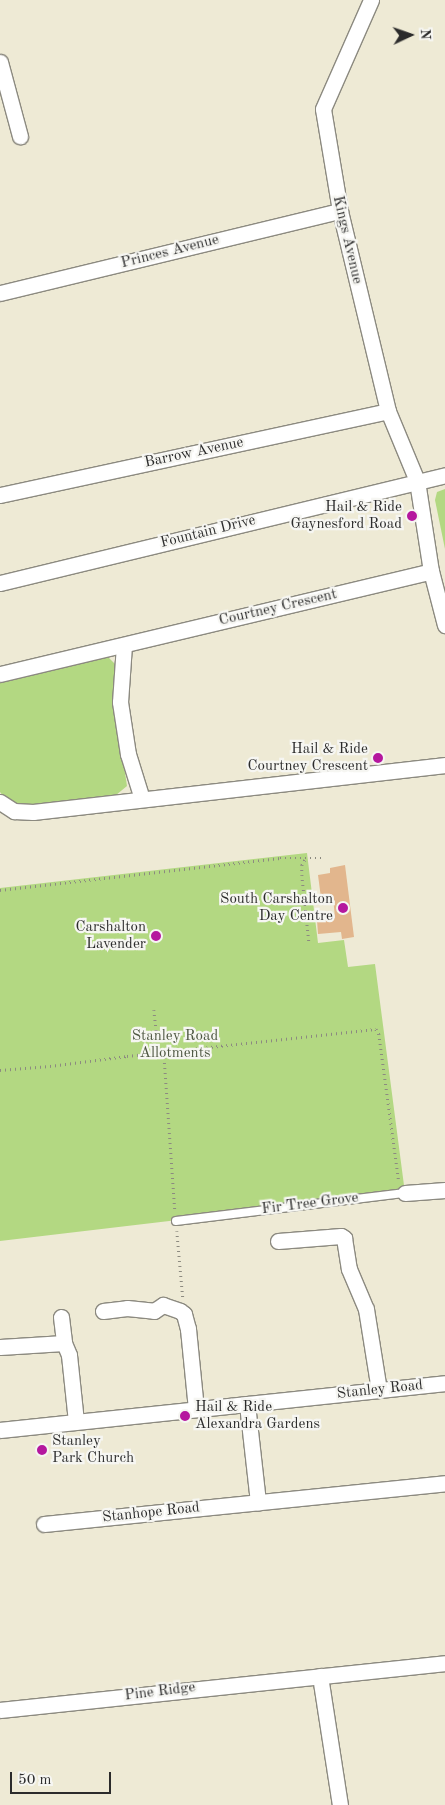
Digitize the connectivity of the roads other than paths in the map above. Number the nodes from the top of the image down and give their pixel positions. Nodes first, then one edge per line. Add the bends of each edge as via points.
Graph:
1 (371, 0) edge
2 (0, 62) edge
3 (20, 136) dead end
4 (340, 211) junction
5 (0, 294) edge
6 (388, 411) junction
7 (445, 475) edge
8 (417, 482) junction
9 (0, 495) edge
10 (432, 571) junction
11 (0, 583) edge
12 (445, 625) edge
13 (124, 645) junction
14 (0, 674) edge
15 (445, 765) edge
16 (142, 799) junction
17 (0, 802) edge
18 (445, 1190) edge
19 (402, 1194) joint
20 (176, 1220) road end
21 (278, 1241) dead end
22 (103, 1311) dead end
23 (61, 1317) dead end
24 (64, 1344) junction
25 (0, 1347) edge
26 (445, 1384) edge
27 (379, 1390) junction
28 (247, 1404) junction
29 (196, 1409) junction
30 (76, 1422) junction
31 (0, 1430) edge
32 (445, 1483) edge
33 (258, 1502) junction
34 (44, 1524) dead end
35 (445, 1663) edge
36 (320, 1676) junction
37 (0, 1710) edge
38 (340, 1805) edge

1 - 4 street, Kings Avenue via 322,110
2 - 3 street
4 - 5 street, Princes Avenue
4 - 6 street, Kings Avenue
6 - 8 street, Kings Avenue
6 - 9 street, Barrow Avenue
7 - 8 street, Fountain Drive
8 - 10 street, Kings Avenue
8 - 11 street, Fountain Drive
10 - 12 street, Kings Avenue
10 - 13 street, Courtney Crescent
13 - 14 street, Courtney Crescent
13 - 16 street via 120,702 128,754
15 - 16 street
16 - 17 street via 24,812 14,811
18 - 19 street, Fir Tree Grove
19 - 20 lane, Fir Tree Grove
21 - 27 street via 344,1238 349,1269 366,1309
22 - 29 street via 127,1308 154,1310 164,1305 184,1314
23 - 24 street
24 - 25 street
24 - 30 street via 69,1355
26 - 27 street, Stanley Road
27 - 28 street, Stanley Road
28 - 29 street, Stanley Road
28 - 33 street
29 - 30 street, Stanley Road
30 - 31 street, Stanley Road
32 - 33 street, Stanhope Road
33 - 34 street, Stanhope Road
35 - 36 street, Pine Ridge
36 - 37 street, Pine Ridge
36 - 38 street

